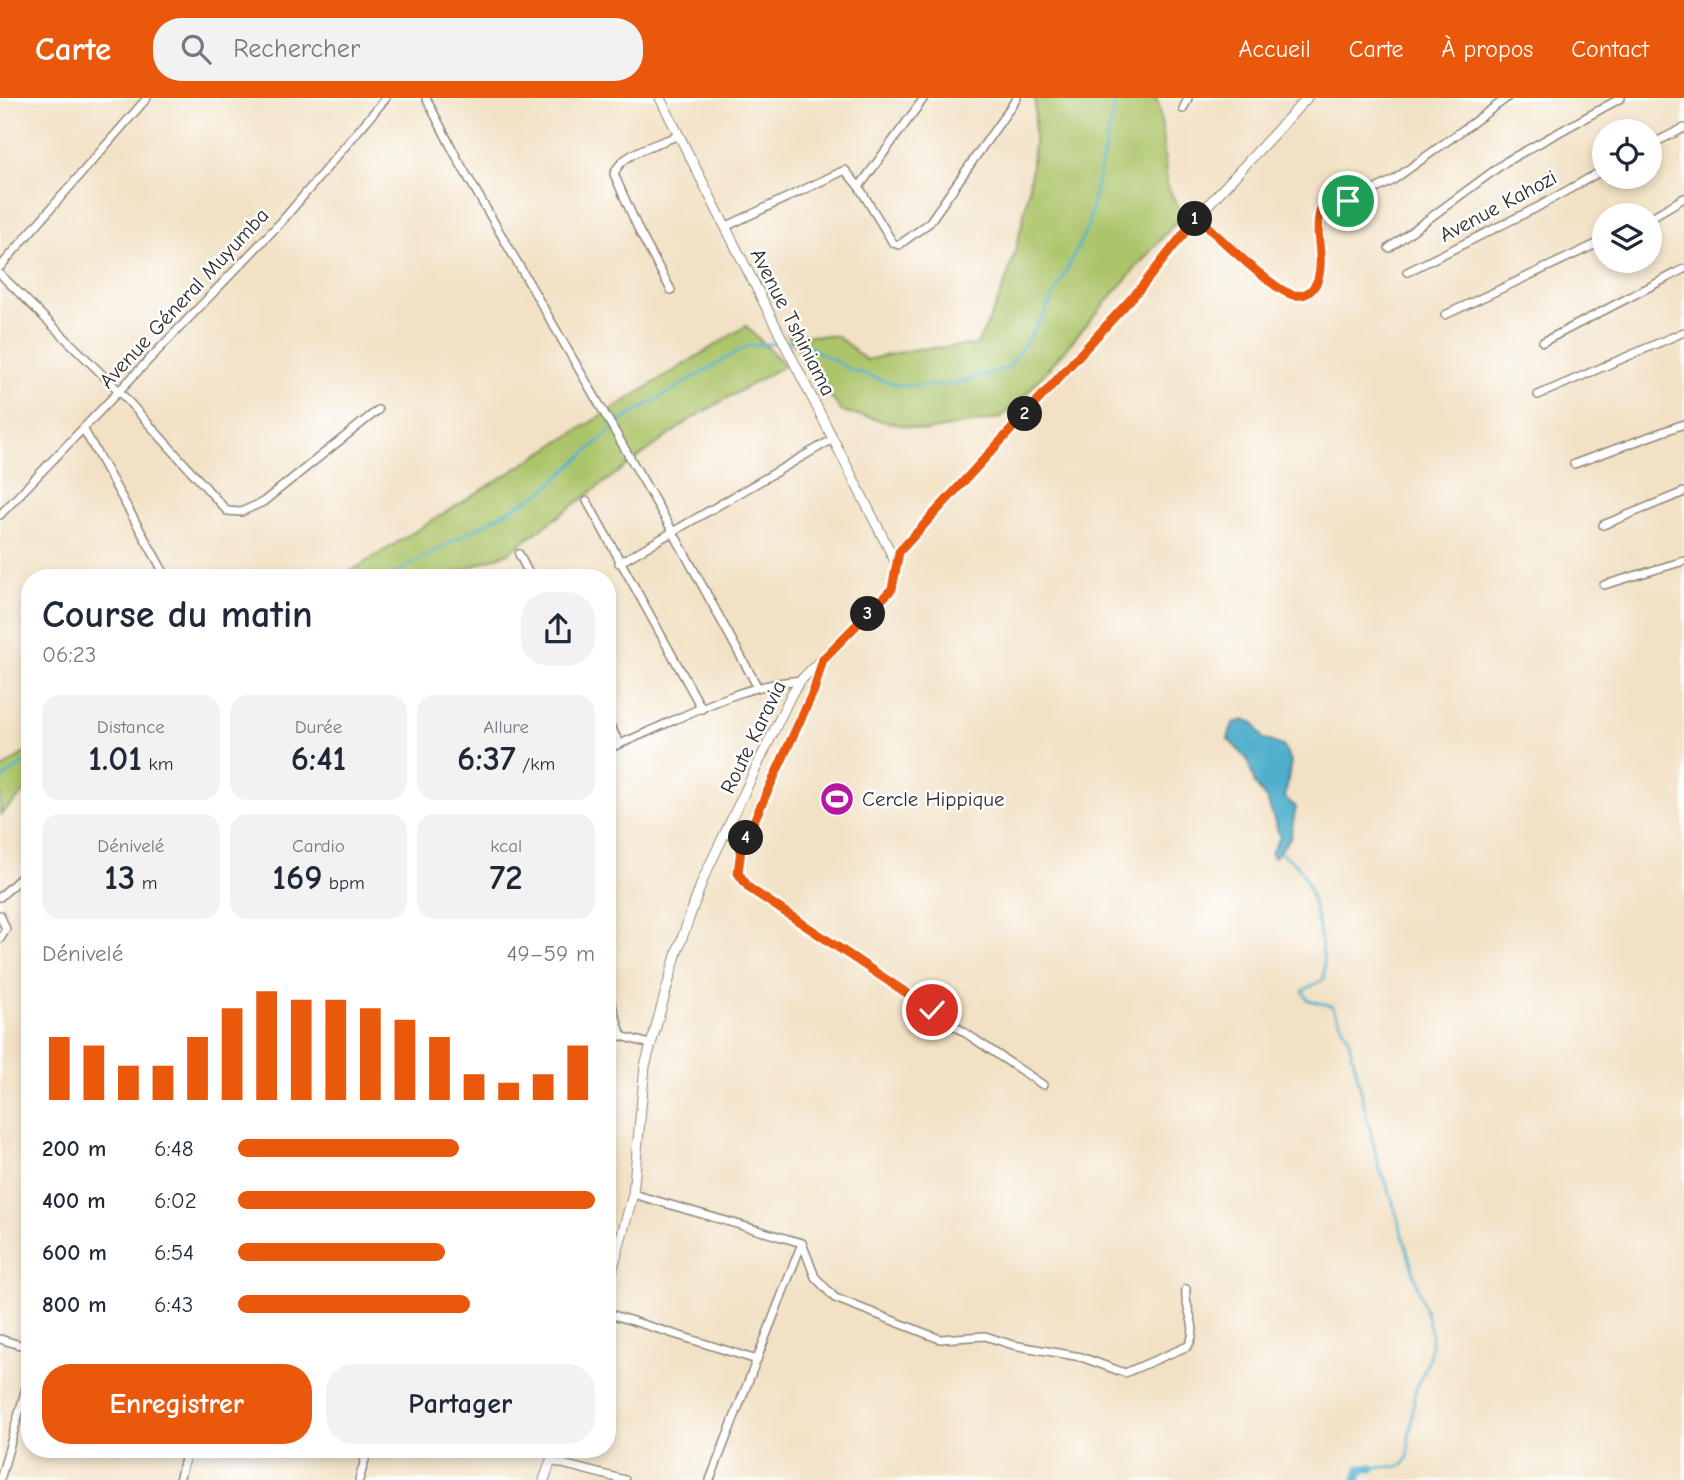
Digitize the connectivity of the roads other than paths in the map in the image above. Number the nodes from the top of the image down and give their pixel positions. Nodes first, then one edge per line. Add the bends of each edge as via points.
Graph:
1 (147, 98) edge
2 (386, 98) edge
3 (426, 98) edge
4 (660, 98) edge
5 (924, 98) edge
6 (1017, 98) edge
7 (1188, 98) edge
8 (1307, 98) edge
9 (1507, 98) edge
10 (1621, 98) edge
11 (1183, 109) dead end
12 (1684, 128) edge
13 (679, 135) junction
14 (1662, 139) edge
15 (1592, 176) edge
16 (859, 187) junction
17 (1684, 198) edge
18 (1662, 211) edge
19 (1197, 217) junction
20 (726, 227) junction
21 (1592, 246) edge
22 (1390, 248) dead end
23 (0, 267) edge
24 (1684, 269) edge
25 (1407, 272) dead end
26 (0, 274) edge
27 (671, 290) dead end
28 (1445, 315) dead end
29 (1684, 332) edge
30 (1544, 342) dead end
31 (120, 392) junction
32 (1538, 395) dead end
33 (377, 410) dead end
34 (1684, 424) edge
35 (84, 430) junction
36 (833, 439) junction
37 (1574, 464) dead end
38 (1684, 492) edge
39 (587, 501) dead end
40 (0, 515) edge
41 (1603, 525) dead end
42 (673, 532) junction
43 (886, 543) junction
44 (906, 543) junction
45 (519, 554) dead end
46 (1684, 561) edge
47 (895, 562) junction
48 (619, 563) junction
49 (162, 569) edge
50 (526, 569) edge
51 (1604, 585) dead end
52 (823, 659) junction
53 (802, 680) junction
54 (757, 686) junction
55 (702, 709) junction
56 (616, 737) edge
57 (620, 744) junction
58 (616, 746) edge
59 (21, 877) edge
60 (0, 897) edge
61 (0, 915) edge
62 (0, 939) edge
63 (616, 1018) edge
64 (616, 1034) edge
65 (622, 1036) junction
66 (650, 1044) junction
67 (1043, 1085) dead end
68 (633, 1194) junction
69 (802, 1243) junction
70 (616, 1257) edge
71 (1186, 1290) dead end
72 (616, 1316) edge
73 (0, 1339) edge
74 (21, 1345) edge
75 (757, 1360) junction
76 (21, 1408) edge
77 (185, 1458) edge
78 (365, 1458) edge
79 (552, 1458) edge
80 (551, 1461) junction
81 (2, 1479) edge
82 (179, 1480) edge
83 (359, 1480) edge
84 (544, 1480) edge
85 (625, 1480) edge
86 (710, 1480) edge

1 - 23 street
2 - 31 street, Avenue Géneral Muyumba via 282,221
3 - 42 street
4 - 13 street, Avenue Tshiniama
5 - 16 street
6 - 16 street via 929,223 899,245 893,243
7 - 11 street
8 - 19 street, Route Karavia
9 - 19 street via 1392,181 1321,209 1318,279 1310,293 1292,295 1276,286
10 - 22 street via 1507,161
12 - 14 street
13 - 20 street, Avenue Tshiniama
13 - 27 street via 625,159 614,174
15 - 25 street, Avenue Kahozi
16 - 20 street via 843,170
17 - 18 street
19 - 44 street, Route Karavia via 1139,290
20 - 36 street, Avenue Tshiniama
21 - 28 street
24 - 30 street
26 - 31 street
29 - 32 street
31 - 33 street via 222,507 237,512 263,502
31 - 35 street, Avenue Géneral Muyumba
34 - 37 street
35 - 40 street, Avenue Géneral Muyumba
35 - 49 street
36 - 42 street
36 - 43 street, Avenue Tshiniama
38 - 41 street
39 - 48 street
42 - 48 street
42 - 54 street
43 - 44 street
43 - 47 street, Avenue Tshiniama
44 - 47 street, Route Karavia
45 - 50 street
46 - 51 street
47 - 52 street, Route Karavia via 892,589
48 - 55 street
52 - 53 street, Route Karavia
52 - 67 street via 814,690 741,849 740,878
53 - 54 street
53 - 66 street, Route Karavia via 703,879
54 - 55 street
55 - 57 street
56 - 57 street
57 - 58 street
59 - 60 street
61 - 62 street via 6,928
63 - 65 street
64 - 65 street
65 - 66 street
66 - 68 street, Route Karavia via 641,1087
68 - 69 street
68 - 70 street, Route Karavia
69 - 71 street via 819,1283 847,1305 900,1320 940,1339 985,1336 1081,1357 1122,1373 1188,1346 1193,1327
69 - 75 street
72 - 75 street
73 - 74 street
75 - 86 street
76 - 81 street
77 - 82 street
78 - 83 street
79 - 80 street
80 - 84 street
80 - 85 street

